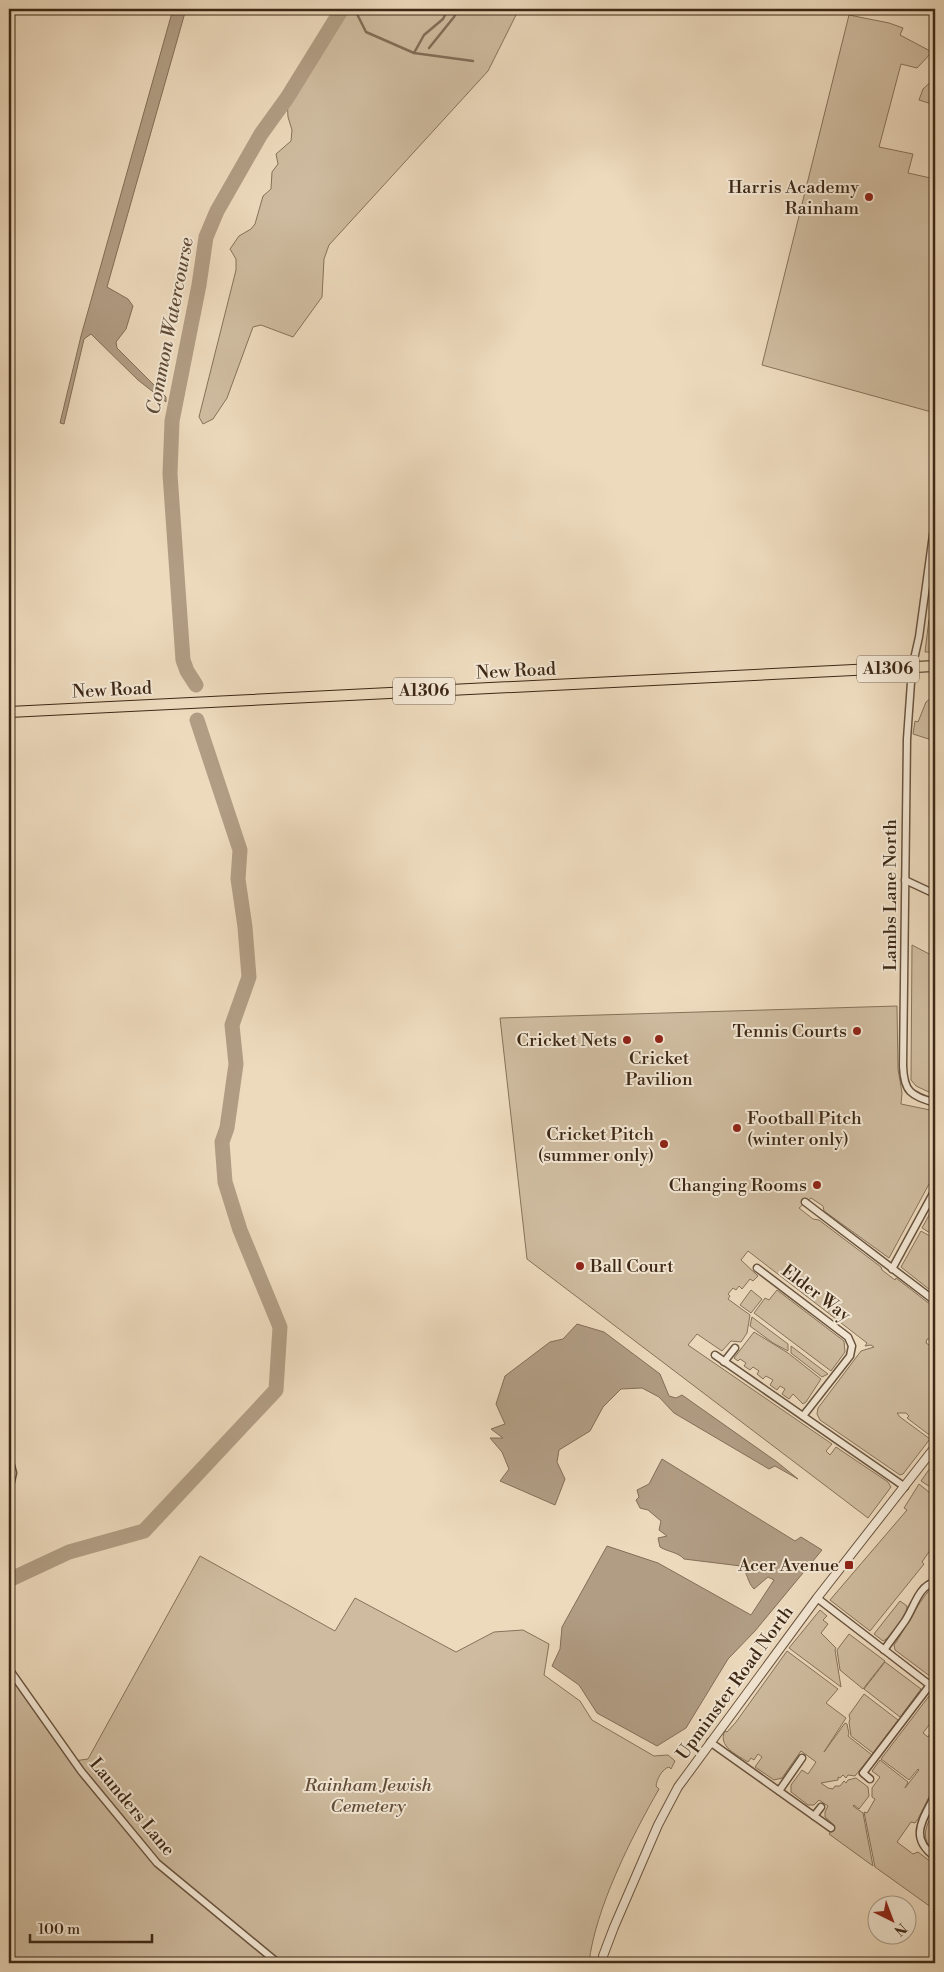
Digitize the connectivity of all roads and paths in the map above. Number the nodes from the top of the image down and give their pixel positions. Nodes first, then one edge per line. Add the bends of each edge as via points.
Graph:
1 (935, 520) edge
2 (935, 666) edge
3 (912, 668) junction
4 (9, 712) edge
5 (905, 880) junction
6 (935, 894) edge
7 (935, 1103) edge
8 (935, 1190) edge
9 (805, 1202) dead end
10 (757, 1268) dead end
11 (892, 1269) junction
12 (935, 1301) edge
13 (735, 1348) dead end
14 (715, 1355) dead end
15 (724, 1362) junction
16 (803, 1416) junction
17 (934, 1451) edge
18 (9, 1458) edge
19 (905, 1487) junction
20 (9, 1490) edge
21 (935, 1582) edge
22 (817, 1598) junction
23 (884, 1650) junction
24 (9, 1669) edge
25 (933, 1687) edge
26 (710, 1742) junction
27 (802, 1758) dead end
28 (870, 1779) dead end
29 (778, 1791) junction
30 (935, 1795) edge
31 (821, 1807) dead end
32 (814, 1816) junction
33 (831, 1828) dead end
34 (935, 1857) edge
35 (278, 1963) edge
36 (604, 1963) edge

1 - 3 street, Lambs Lane North
2 - 3 main road, New Road / A1306
3 - 4 main road, New Road / A1306
3 - 5 street, Lambs Lane North via 905,773
5 - 6 street
5 - 7 street, Lambs Lane North via 904,1081 909,1091
8 - 11 street
9 - 11 street
10 - 16 street, Elder Way via 848,1336 852,1346 850,1356
11 - 12 street
13 - 15 street
14 - 15 street
15 - 16 street
16 - 19 street
17 - 19 street, Upminster Road North
18 - 20 street via 13,1473
19 - 22 street, Upminster Road North
21 - 23 street via 921,1592
22 - 23 street
22 - 26 street, Upminster Road North
23 - 25 street
24 - 35 street, Launders Lane via 81,1771 157,1863
25 - 28 street via 863,1773
26 - 29 street
26 - 36 street, Upminster Road North via 678,1786 658,1825 614,1927 603,1956
27 - 29 street
29 - 32 street
30 - 34 street via 919,1833 924,1849
31 - 32 street
32 - 33 street

